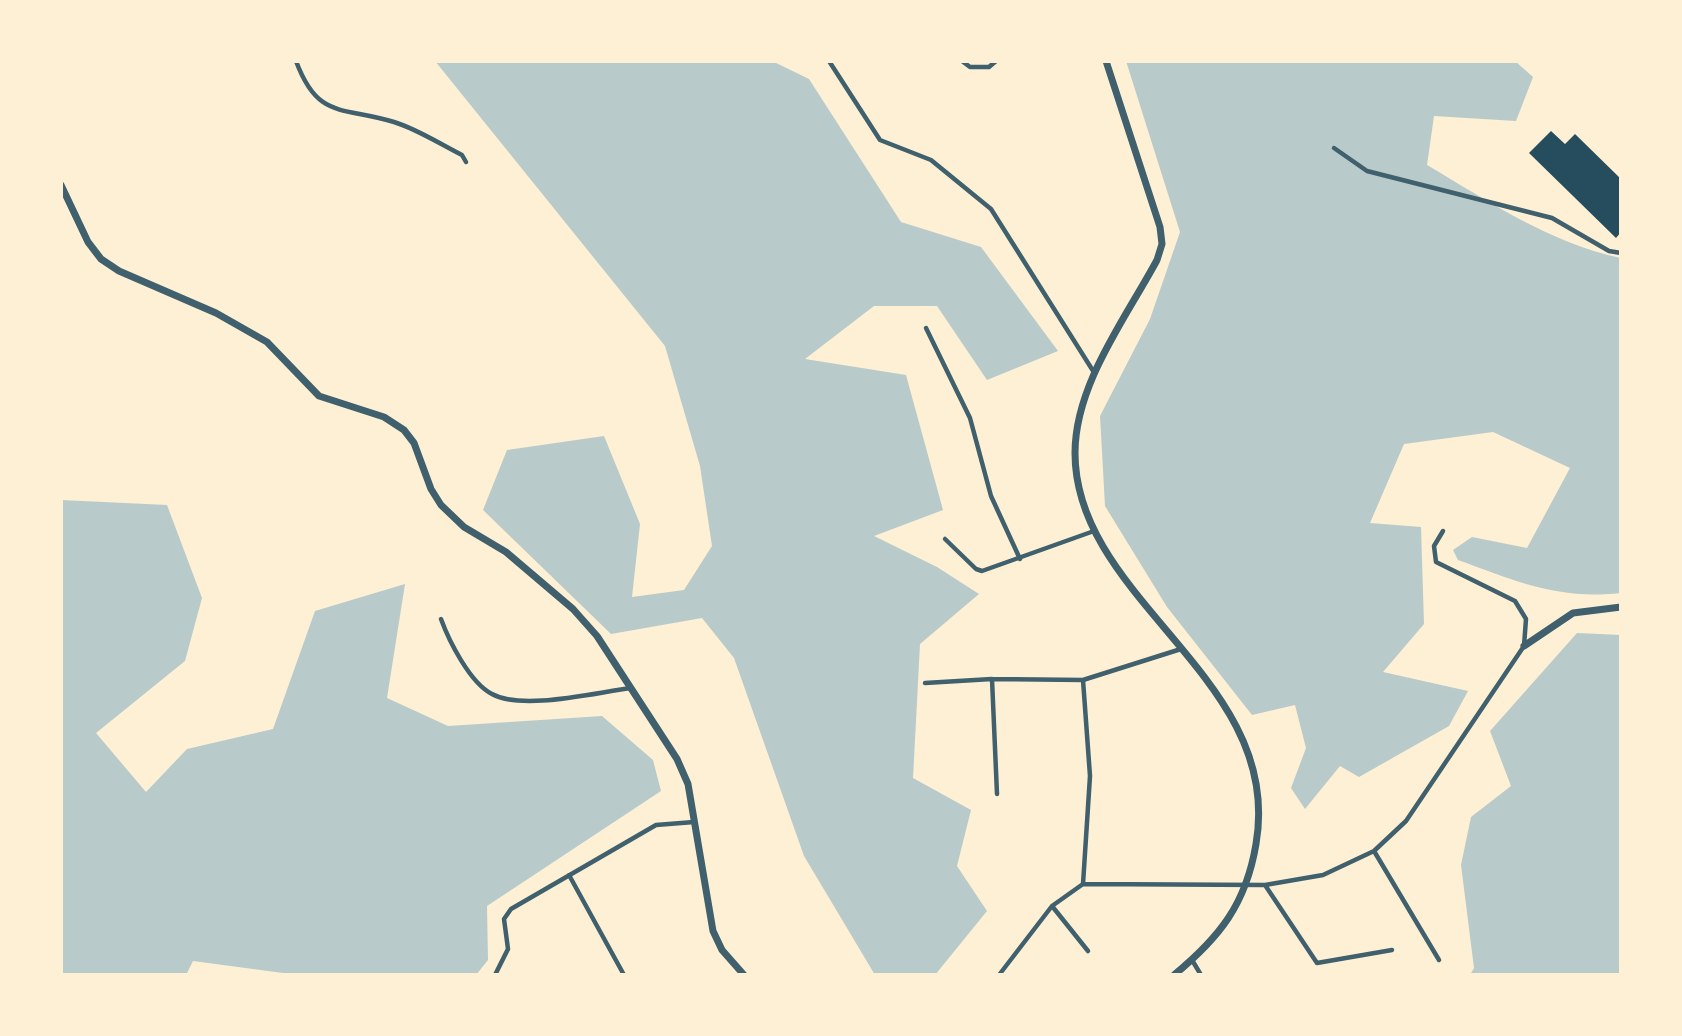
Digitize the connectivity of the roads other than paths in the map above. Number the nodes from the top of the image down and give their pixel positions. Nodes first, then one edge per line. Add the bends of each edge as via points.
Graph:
1 (296, 61) edge
2 (830, 61) edge
3 (962, 61) edge
4 (996, 61) edge
5 (1106, 61) edge
6 (1334, 148) dead end
7 (466, 162) dead end
8 (61, 185) edge
9 (1621, 253) edge
10 (926, 328) dead end
11 (1095, 375) junction
12 (1094, 531) junction
13 (1443, 531) dead end
14 (945, 539) dead end
15 (1020, 559) junction
16 (1621, 607) edge
17 (441, 619) dead end
18 (1524, 646) junction
19 (1181, 649) junction
20 (992, 679) junction
21 (1083, 680) junction
22 (925, 683) dead end
23 (633, 688) junction
24 (997, 794) dead end
25 (695, 821) junction
26 (1374, 851) junction
27 (569, 875) junction
28 (1083, 884) junction
29 (1248, 884) junction
30 (1265, 885) junction
31 (1052, 906) junction
32 (1392, 950) dead end
33 (1088, 951) dead end
34 (1192, 960) junction
35 (1439, 960) dead end
36 (495, 975) edge
37 (624, 975) edge
38 (744, 975) edge
39 (999, 975) edge
40 (1174, 975) edge
41 (1201, 975) edge

1 - 7 lane via 309,92 324,105 396,122 462,155
2 - 11 lane via 880,140 931,160 991,209
3 - 4 lane via 970,67 989,67
5 - 11 street via 1162,244
6 - 9 lane via 1367,171 1552,218 1609,251
8 - 23 street via 88,242 119,271 184,298 267,342 319,396 384,417 404,430 441,505 573,609
10 - 15 lane via 970,418 991,496
11 - 12 street via 1079,418 1075,453 1079,486
12 - 15 lane
12 - 19 street
13 - 18 lane via 1434,546 1436,562 1515,601 1526,619
14 - 15 lane via 982,571
16 - 18 street via 1573,613
17 - 23 lane via 460,659 488,693 499,698 525,701
18 - 26 lane via 1406,821
19 - 21 lane
19 - 29 street via 1230,712 1259,788 1260,825
20 - 21 lane
20 - 22 lane
20 - 24 lane
21 - 28 lane via 1090,776
23 - 25 street via 677,759 688,784
25 - 27 lane via 656,825
25 - 38 street via 713,931 722,950
26 - 30 lane via 1323,875
26 - 35 lane
27 - 36 lane via 507,913 508,948
27 - 37 lane
28 - 29 lane
28 - 31 lane
29 - 30 lane
29 - 34 street via 1227,920
30 - 32 lane via 1317,963
31 - 33 lane
31 - 39 lane
34 - 40 street
34 - 41 lane

